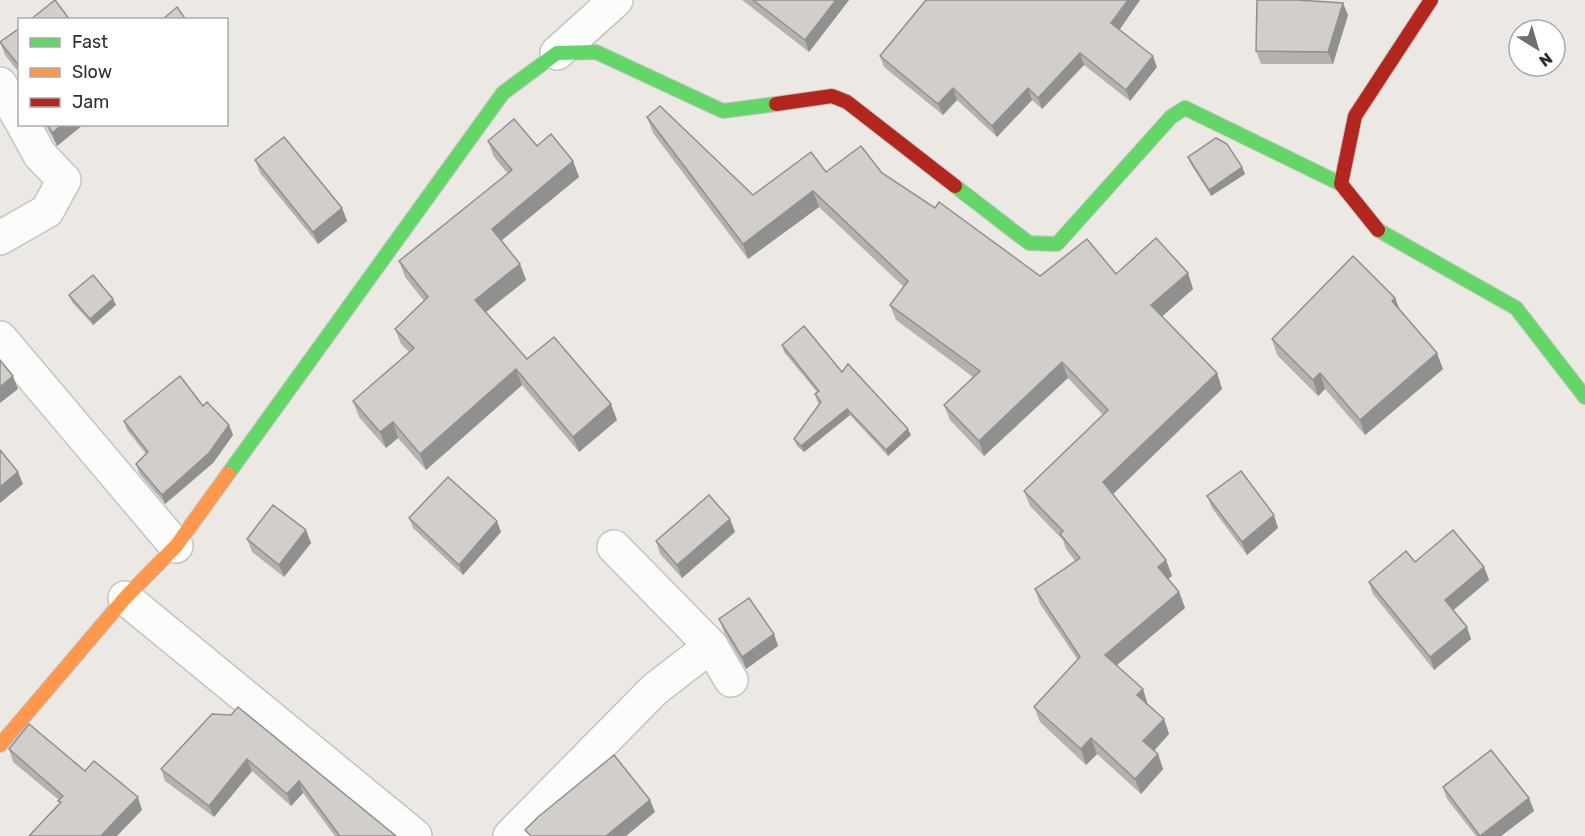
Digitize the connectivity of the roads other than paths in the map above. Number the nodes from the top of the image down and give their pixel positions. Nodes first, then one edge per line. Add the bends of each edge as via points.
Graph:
1 (616, 0) edge
2 (1431, 0) edge
3 (557, 53) junction
4 (0, 84) edge
5 (18, 115) edge
6 (24, 126) edge
7 (1341, 184) junction
8 (0, 238) edge
9 (0, 338) edge
10 (1585, 397) edge
11 (176, 546) junction
12 (614, 547) dead end
13 (125, 598) junction
14 (711, 646) junction
15 (731, 680) dead end
16 (0, 745) edge
17 (415, 836) edge
18 (510, 836) edge

1 - 3 street
2 - 7 street via 1355,116
3 - 7 street via 597,52 723,111 832,96 847,102 1029,243 1057,244 1171,117 1185,108
3 - 11 street via 503,93
4 - 5 street
6 - 8 street via 40,155 64,180 47,211
7 - 10 street via 1378,230 1516,308
9 - 11 street
11 - 13 street
12 - 14 street
13 - 16 street
13 - 17 street
14 - 15 street
14 - 18 street via 656,689

